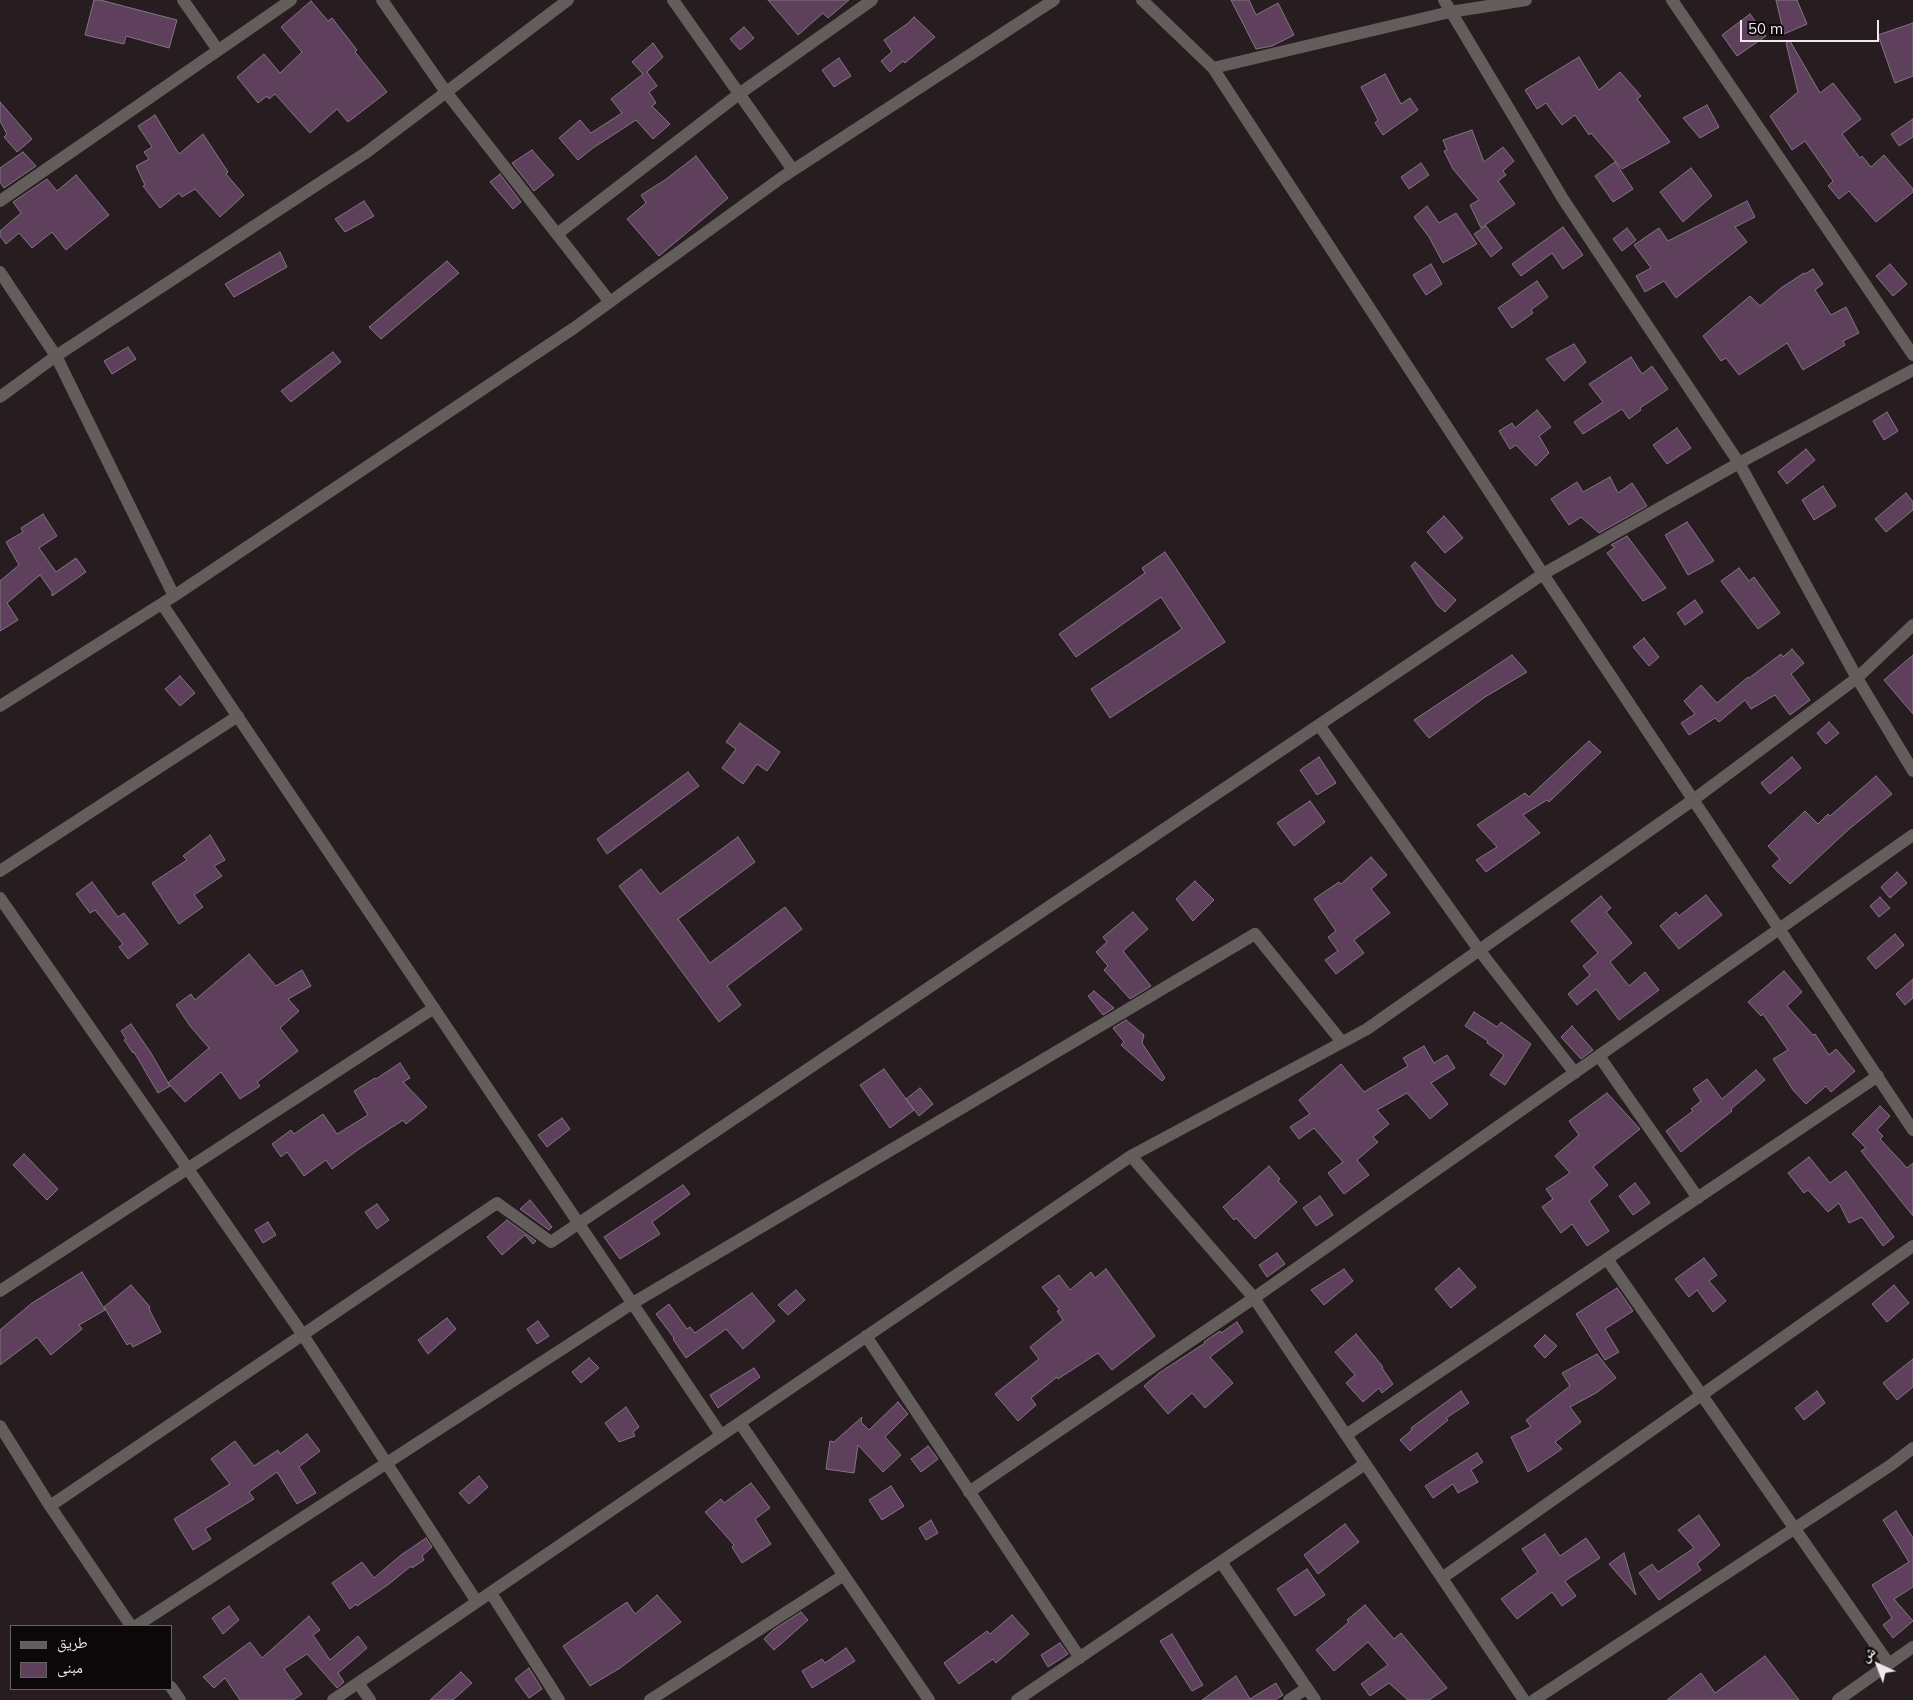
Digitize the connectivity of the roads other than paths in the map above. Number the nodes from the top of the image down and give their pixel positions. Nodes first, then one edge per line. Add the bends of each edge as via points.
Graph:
1 (183, 0) edge
2 (291, 0) edge
3 (382, 0) edge
4 (568, 0) edge
5 (673, 0) edge
6 (872, 0) edge
7 (1054, 0) edge
8 (1142, 0) edge
9 (1444, 0) edge
10 (1526, 0) edge
11 (1672, 0) edge
12 (1450, 12) junction
13 (218, 50) junction
14 (1214, 68) junction
15 (446, 92) junction
16 (739, 94) junction
17 (793, 170) junction
18 (0, 201) edge
19 (557, 234) junction
20 (0, 272) edge
21 (610, 302) junction
22 (1913, 355) edge
23 (56, 356) junction
24 (1913, 370) edge
25 (0, 397) edge
26 (1739, 462) junction
27 (1543, 574) junction
28 (174, 596) junction
29 (162, 604) junction
30 (1913, 626) edge
31 (1857, 678) junction
32 (0, 706) edge
33 (238, 716) junction
34 (1319, 725) junction
35 (1913, 771) edge
36 (1693, 800) junction
37 (1913, 835) edge
38 (0, 871) edge
39 (0, 898) edge
40 (1780, 929) junction
41 (1479, 950) junction
42 (434, 1008) junction
43 (1342, 1042) junction
44 (1598, 1056) junction
45 (1574, 1073) junction
46 (1878, 1076) junction
47 (1913, 1130) edge
48 (1131, 1156) junction
49 (187, 1169) junction
50 (1698, 1198) junction
51 (579, 1222) junction
52 (1913, 1246) edge
53 (1607, 1259) junction
54 (0, 1291) edge
55 (1254, 1298) junction
56 (633, 1303) junction
57 (303, 1335) junction
58 (866, 1336) junction
59 (1701, 1395) junction
60 (740, 1423) junction
61 (0, 1426) edge
62 (1346, 1435) junction
63 (721, 1436) junction
64 (1913, 1448) edge
65 (387, 1463) junction
66 (1365, 1464) junction
67 (969, 1492) junction
68 (50, 1506) junction
69 (1795, 1528) junction
70 (1221, 1562) junction
71 (844, 1575) junction
72 (1442, 1578) junction
73 (491, 1592) junction
74 (477, 1602) junction
75 (130, 1625) edge
76 (138, 1625) edge
77 (1913, 1647) edge
78 (1080, 1658) junction
79 (1890, 1664) junction
80 (358, 1683) junction
81 (172, 1688) edge
82 (1307, 1688) junction
83 (180, 1700) edge
84 (333, 1700) edge
85 (370, 1700) edge
86 (559, 1700) edge
87 (650, 1700) edge
88 (929, 1700) edge
89 (1016, 1700) edge
90 (1289, 1700) edge
91 (1315, 1700) edge
92 (1524, 1700) edge
93 (1534, 1700) edge
94 (1838, 1700) edge

1 - 13 street
2 - 13 street
3 - 15 street
4 - 15 street
5 - 16 street
6 - 16 street
7 - 17 street
8 - 14 street
9 - 12 street
10 - 12 street
11 - 22 street
12 - 14 street
12 - 26 street via 1563,199
13 - 18 street
14 - 27 street
15 - 19 street
15 - 23 street via 367,152
16 - 17 street
16 - 19 street
17 - 21 street
19 - 21 street
20 - 23 street
21 - 28 street
23 - 25 street
23 - 28 street
24 - 26 street
26 - 27 street
26 - 31 street
27 - 34 street
27 - 36 street
28 - 29 street
29 - 32 street
29 - 33 street
30 - 31 street
31 - 35 street
31 - 36 street
33 - 38 street
33 - 42 street
34 - 41 street
34 - 51 street
36 - 40 street
36 - 41 street
37 - 40 street
39 - 49 street
40 - 44 street
40 - 46 street
41 - 43 street via 1367,1029
41 - 45 street
42 - 49 street
42 - 51 street
43 - 48 street
43 - 56 street via 1255,934
44 - 45 street
44 - 50 street
45 - 55 street
46 - 47 street
46 - 50 street
48 - 55 street
48 - 58 street
49 - 54 street
49 - 57 street
50 - 53 street
51 - 56 street
51 - 57 street via 551,1242 497,1204
52 - 59 street
53 - 59 street
53 - 62 street
55 - 62 street
55 - 67 street
56 - 63 street
56 - 65 street
57 - 65 street
57 - 68 street
58 - 60 street
58 - 67 street
59 - 69 street
59 - 72 street
60 - 63 street
60 - 71 street
61 - 68 street
62 - 66 street
63 - 73 street
64 - 69 street
65 - 74 street
65 - 76 street
66 - 70 street
66 - 72 street
67 - 78 street
68 - 75 street
69 - 79 street
69 - 93 street
70 - 78 street
70 - 82 street
71 - 87 street
71 - 88 street
72 - 92 street
73 - 74 street
73 - 86 street
74 - 80 street
77 - 79 street
78 - 89 street
79 - 94 street
80 - 84 street
80 - 85 street
81 - 83 street
82 - 90 street
82 - 91 street

